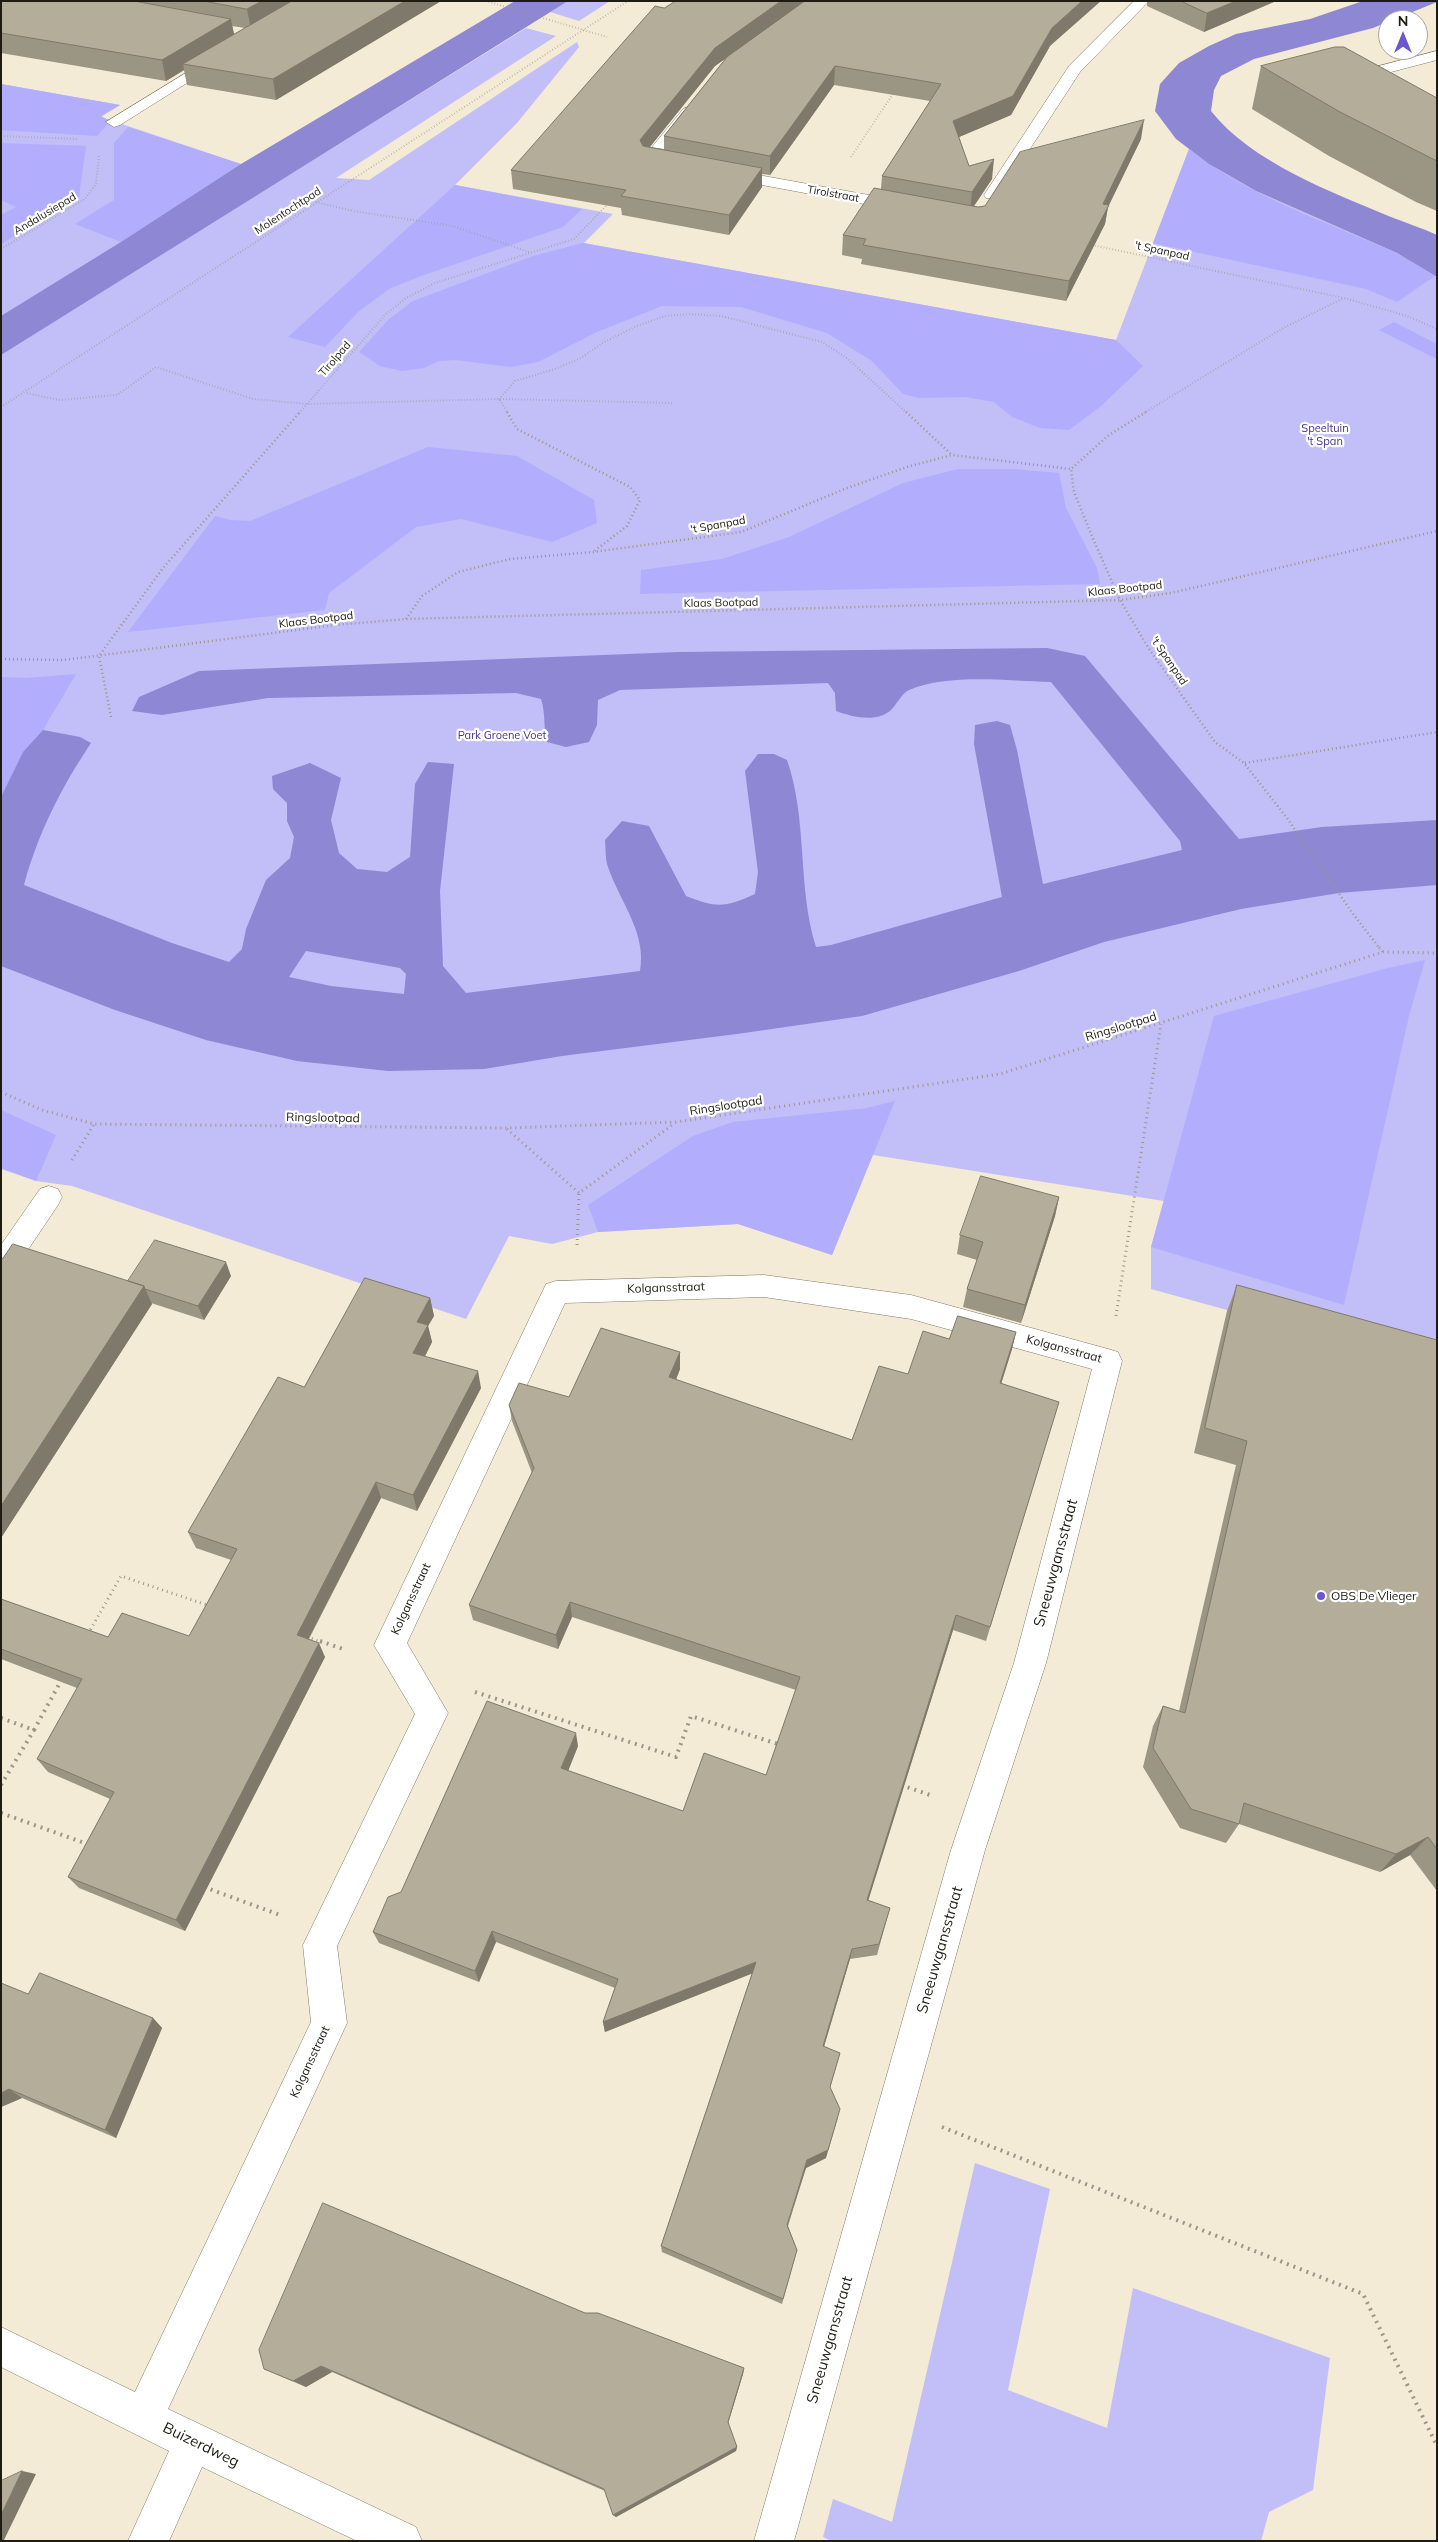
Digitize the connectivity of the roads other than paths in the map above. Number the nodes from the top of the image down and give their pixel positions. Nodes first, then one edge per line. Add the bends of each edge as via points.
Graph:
1 (1142, 1) edge
2 (229, 51) edge
3 (1437, 55) edge
4 (1369, 88) edge
5 (697, 100) edge
6 (114, 122) dead end
7 (687, 167) edge
8 (706, 170) edge
9 (921, 210) edge
10 (982, 211) edge
11 (49, 1197) dead end
12 (1, 1267) edge
13 (1108, 1361) joint
14 (1, 2346) edge
15 (144, 2416) junction
16 (193, 2442) junction
17 (148, 2541) edge
18 (402, 2541) edge
19 (774, 2541) edge

1 - 10 street via 1074,70
2 - 6 street
3 - 4 street via 1353,77
5 - 7 street via 650,160
8 - 9 street, Tirolstraat
11 - 12 street
13 - 15 street, Kolgansstraat via 911,1307 764,1286 556,1292 390,1645 432,1714 320,1946 329,2023
13 - 19 street, Sneeuwgansstraat via 1030,1663 968,1850
14 - 15 street, Buizerdweg
15 - 16 street, Buizerdweg
16 - 17 street
16 - 18 street, Buizerdweg

